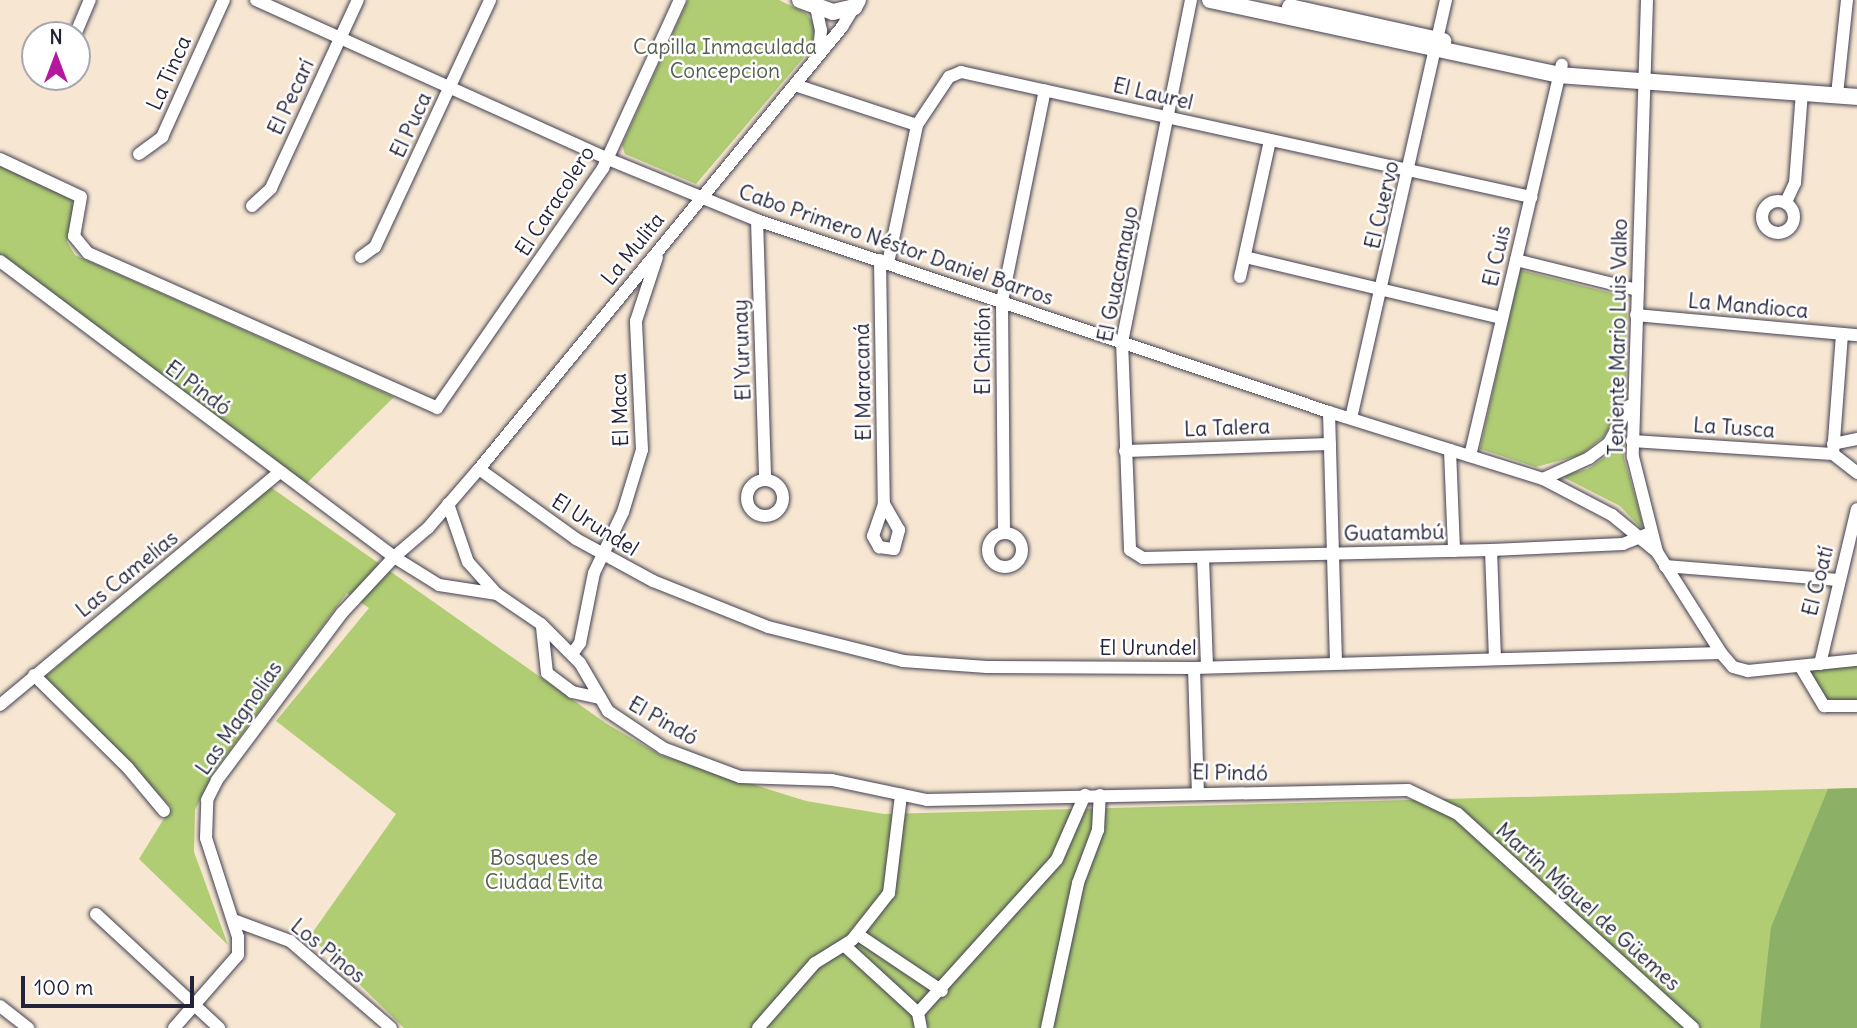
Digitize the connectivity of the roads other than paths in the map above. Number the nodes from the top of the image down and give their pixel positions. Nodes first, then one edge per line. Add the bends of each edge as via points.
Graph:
1 (90, 0) edge
2 (224, 0) edge
3 (256, 0) edge
4 (358, 0) edge
5 (680, 0) edge
6 (1191, 0) edge
7 (1210, 0) edge
8 (1260, 0) edge
9 (1446, 0) edge
10 (1647, 0) edge
11 (1847, 0) edge
12 (490, 1) edge
13 (808, 3) edge
14 (856, 3) edge
15 (1317, 6) edge
16 (81, 21) edge
17 (340, 38) junction
18 (1436, 45) junction
19 (819, 54) junction
20 (1561, 70) junction
21 (1644, 79) junction
22 (794, 85) junction
23 (450, 87) junction
24 (1045, 90) junction
25 (1802, 92) junction
26 (1837, 95) junction
27 (1857, 97) edge
28 (1168, 117) junction
29 (917, 125) junction
30 (1270, 140) junction
31 (139, 154) dead end
32 (0, 159) edge
33 (608, 159) junction
34 (1410, 171) junction
35 (699, 197) junction
36 (1531, 197) junction
37 (1786, 202) dead end
38 (253, 206) dead end
39 (757, 220) junction
40 (665, 241) junction
41 (361, 257) dead end
42 (1245, 257) junction
43 (1516, 260) junction
44 (0, 261) edge
45 (884, 262) junction
46 (1240, 277) dead end
47 (1383, 289) junction
48 (1637, 290) junction
49 (1002, 301) junction
50 (1636, 316) junction
51 (1502, 318) junction
52 (1842, 334) junction
53 (1857, 335) edge
54 (1122, 341) junction
55 (1632, 399) junction
56 (1329, 412) junction
57 (1351, 418) junction
58 (1857, 439) edge
59 (1632, 441) junction
60 (1330, 444) junction
61 (1833, 449) junction
62 (1450, 450) junction
63 (1125, 451) junction
64 (1470, 456) junction
65 (479, 469) junction
66 (278, 473) junction
67 (1857, 473) edge
68 (1543, 479) junction
69 (765, 480) dead end
70 (448, 504) junction
71 (884, 504) dead end
72 (1857, 509) edge
73 (1004, 533) dead end
74 (1646, 535) junction
75 (1491, 550) junction
76 (1454, 551) junction
77 (1332, 554) junction
78 (394, 556) junction
79 (605, 556) junction
80 (1136, 556) joint
81 (1203, 557) junction
82 (1665, 566) junction
83 (1838, 580) junction
84 (497, 594) junction
85 (541, 624) junction
86 (1721, 653) junction
87 (572, 654) junction
88 (1495, 658) junction
89 (1857, 660) edge
90 (1336, 663) junction
91 (1821, 664) junction
92 (1800, 666) junction
93 (1201, 667) junction
94 (34, 675) junction
95 (5, 695) edge
96 (600, 698) junction
97 (0, 705) edge
98 (1857, 706) edge
99 (1198, 792) junction
100 (901, 795) junction
101 (1085, 795) junction
102 (1100, 795) junction
103 (164, 811) dead end
104 (1458, 814) joint
105 (96, 914) dead end
106 (233, 920) junction
107 (857, 934) junction
108 (845, 946) junction
109 (942, 991) junction
110 (195, 1005) junction
111 (0, 1006) edge
112 (918, 1013) junction
113 (28, 1028) edge
114 (174, 1028) edge
115 (219, 1028) edge
116 (391, 1028) edge
117 (758, 1028) edge
118 (921, 1028) edge
119 (1047, 1028) edge
120 (1693, 1028) edge

1 - 16 street
2 - 31 street, La Tinca via 162,137
3 - 17 street, Cabo Primero Néstor Daniel Barros
4 - 17 street, El Pecarí
5 - 33 street, El Caracolero
6 - 28 street, El Guacamayo
7 - 18 main road
8 - 15 main road
9 - 18 street, El Cuervo
10 - 21 street, Teniente Mario Luis Valko
11 - 26 street
12 - 23 street, El Puca
13 - 14 main road via 833,12
13 - 19 street via 821,30
14 - 19 street, La Mulita
15 - 18 main road
17 - 23 street, Cabo Primero Néstor Daniel Barros
17 - 38 street, El Pecarí via 271,188
18 - 20 main road
18 - 34 street, El Cuervo
19 - 22 street, La Mulita
20 - 21 main road
20 - 36 street, El Cuis
21 - 25 main road
21 - 48 street, Teniente Mario Luis Valko
22 - 29 street
22 - 35 street, La Mulita
23 - 33 street, Cabo Primero Néstor Daniel Barros
23 - 41 street, El Puca via 375,247
24 - 28 street, El Laurel
24 - 29 street, El Laurel via 953,74
24 - 49 street, El Chiflón
25 - 26 main road
25 - 37 street via 1795,183
26 - 27 main road
28 - 30 street, El Laurel
28 - 54 street, El Guacamayo
29 - 45 street, El Maracaná
30 - 34 street, El Laurel
30 - 42 street
32 - 33 street, El Caracolero via 81,197 74,236 81,248 437,408
33 - 35 street, Cabo Primero Néstor Daniel Barros
34 - 36 street, El Laurel
34 - 47 street, El Cuervo
35 - 39 street, Cabo Primero Néstor Daniel Barros
35 - 40 street, La Mulita
36 - 43 street, El Cuis
39 - 45 street, Cabo Primero Néstor Daniel Barros
39 - 69 street, El Yurunay
40 - 65 street, La Mulita
40 - 79 street, El Maca via 641,296 636,321 642,450
42 - 46 street
42 - 47 street
43 - 48 street
43 - 51 street, El Cuis
44 - 66 street, El Pindó
45 - 49 street, Cabo Primero Néstor Daniel Barros
45 - 71 street, El Maracaná
47 - 51 street
47 - 57 street, El Cuervo
48 - 50 street, Teniente Mario Luis Valko
49 - 54 street, Cabo Primero Néstor Daniel Barros
49 - 73 street, El Chiflón
50 - 52 street, La Mandioca
50 - 55 street, Teniente Mario Luis Valko
51 - 64 street, El Cuis
52 - 53 street, La Mandioca
52 - 61 street
54 - 56 street, Cabo Primero Néstor Daniel Barros
54 - 63 street, El Guacamayo
55 - 59 street, Teniente Mario Luis Valko
55 - 68 street via 1609,443 1589,458
56 - 57 street, Cabo Primero Néstor Daniel Barros
56 - 60 street
57 - 62 street, Cabo Primero Néstor Daniel Barros
58 - 61 street
59 - 61 street, La Tusca
59 - 74 street, Teniente Mario Luis Valko
60 - 63 street, La Talera
60 - 77 street
61 - 67 street
62 - 64 street, Cabo Primero Néstor Daniel Barros
62 - 76 street
63 - 80 street, El Guacamayo via 1128,542
64 - 68 street, Cabo Primero Néstor Daniel Barros
65 - 70 street, Las Magnolias
65 - 79 street, El Urundel
66 - 78 street, El Pindó
66 - 94 street, Las Camelias
68 - 74 street, Cabo Primero Néstor Daniel Barros
70 - 78 street, Las Magnolias
70 - 84 street via 468,562
72 - 83 street, El Coatí
74 - 75 street, Guatambú via 1623,544
74 - 82 street, Teniente Mario Luis Valko
75 - 76 street, Guatambú
75 - 88 street
76 - 77 street, Guatambú
77 - 81 street, Guatambú
77 - 90 street
78 - 84 street, El Pindó via 439,585
78 - 106 street, Las Magnolias via 275,697 211,791 206,838
79 - 87 street, El Maca via 594,573 580,643
79 - 93 street, El Urundel via 725,612 874,656 987,667
80 - 81 street, Guatambú
81 - 93 street
82 - 83 street
82 - 86 street, Teniente Mario Luis Valko
83 - 91 street, El Coatí
84 - 85 street, El Pindó
85 - 87 street, El Pindó
85 - 96 street via 547,673 572,692
86 - 88 street, El Urundel
86 - 92 street via 1741,670
87 - 96 street, El Pindó
88 - 90 street, El Urundel
89 - 91 street
90 - 93 street, El Urundel
91 - 92 street
92 - 98 street via 1824,706
93 - 99 street
94 - 95 street, Las Camelias
94 - 103 street via 128,768
95 - 97 street, Las Camelias
96 - 100 street, El Pindó via 608,711 651,741 720,773 764,780 832,780
99 - 102 street, El Pindó
99 - 104 street, El Pindó via 1387,788 1425,794
100 - 101 street, El Pindó via 948,800
100 - 107 street via 892,886
101 - 102 street, El Pindó
101 - 109 street via 1057,859
102 - 119 street via 1098,830 1080,876
104 - 120 street, Martín Miguel de Güemes
105 - 110 street
106 - 110 street, Las Magnolias via 238,954
106 - 116 street, Los Pinos via 290,942
107 - 108 street
107 - 109 street
108 - 112 street
108 - 117 street via 815,963
109 - 112 street
110 - 114 street, Las Magnolias
110 - 115 street
111 - 113 street
112 - 118 street

